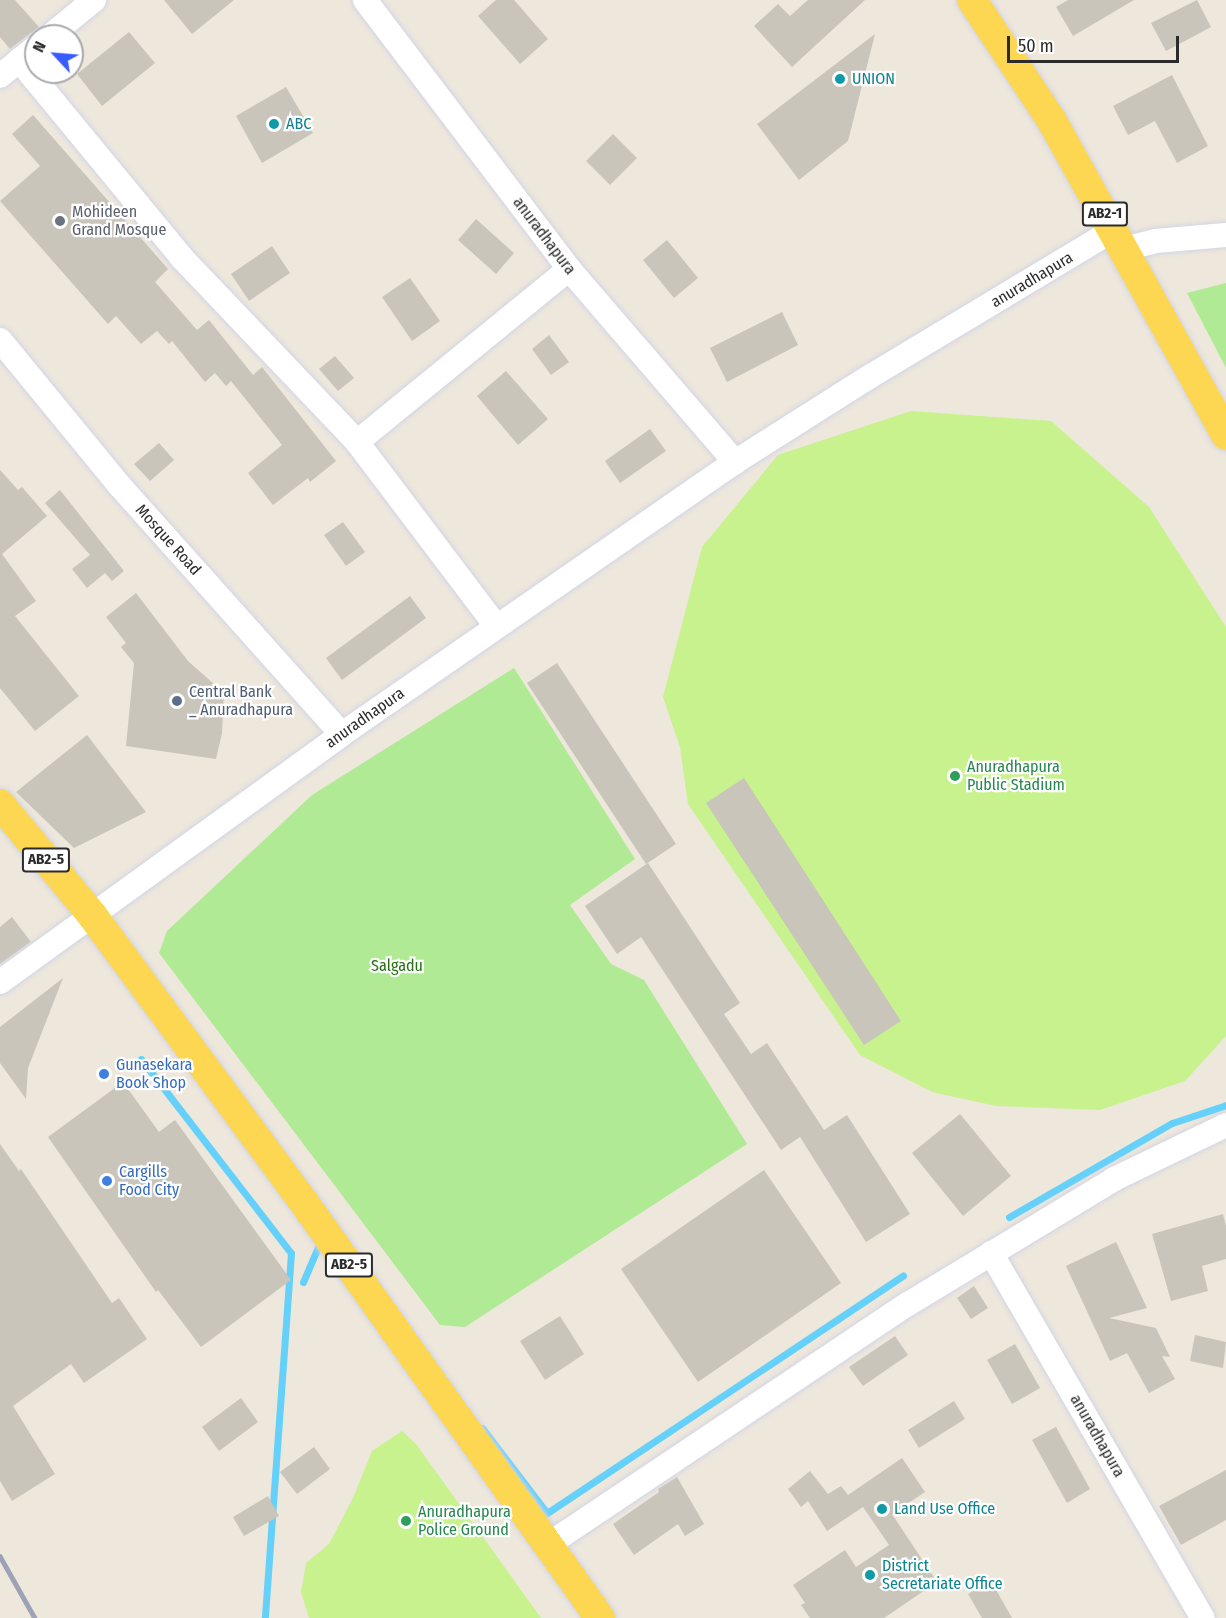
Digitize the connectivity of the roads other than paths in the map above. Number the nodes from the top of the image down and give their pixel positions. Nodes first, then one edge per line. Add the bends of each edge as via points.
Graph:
1 (94, 0) edge
2 (364, 0) edge
3 (972, 0) edge
4 (65, 24) edge
5 (24, 57) edge
6 (0, 76) edge
7 (51, 84) edge
8 (1226, 235) edge
9 (1119, 240) junction
10 (569, 269) junction
11 (0, 340) edge
12 (1226, 435) edge
13 (357, 442) junction
14 (735, 462) junction
15 (496, 626) junction
16 (342, 734) junction
17 (0, 804) edge
18 (92, 915) junction
19 (0, 982) edge
20 (1226, 1125) edge
21 (991, 1253) junction
22 (549, 1544) junction
23 (600, 1618) edge
24 (1203, 1618) edge

1 - 4 street
2 - 10 street, anuradhapura
3 - 9 main road, AB2-1 via 1052,121
5 - 6 street
7 - 13 street via 182,258
8 - 9 street, anuradhapura
9 - 12 main road, AB2-1
9 - 14 street, anuradhapura via 869,377
10 - 13 street
10 - 14 street, anuradhapura
11 - 16 street, Mosque Road via 119,485
13 - 15 street
14 - 15 street, anuradhapura
15 - 16 street, anuradhapura
16 - 18 street, anuradhapura
17 - 18 main road, AB2-5
18 - 19 street, anuradhapura
18 - 22 main road, AB2-5
20 - 21 street via 1114,1179
21 - 22 street via 908,1304
21 - 24 street, anuradhapura
22 - 23 main road, AB2-5

